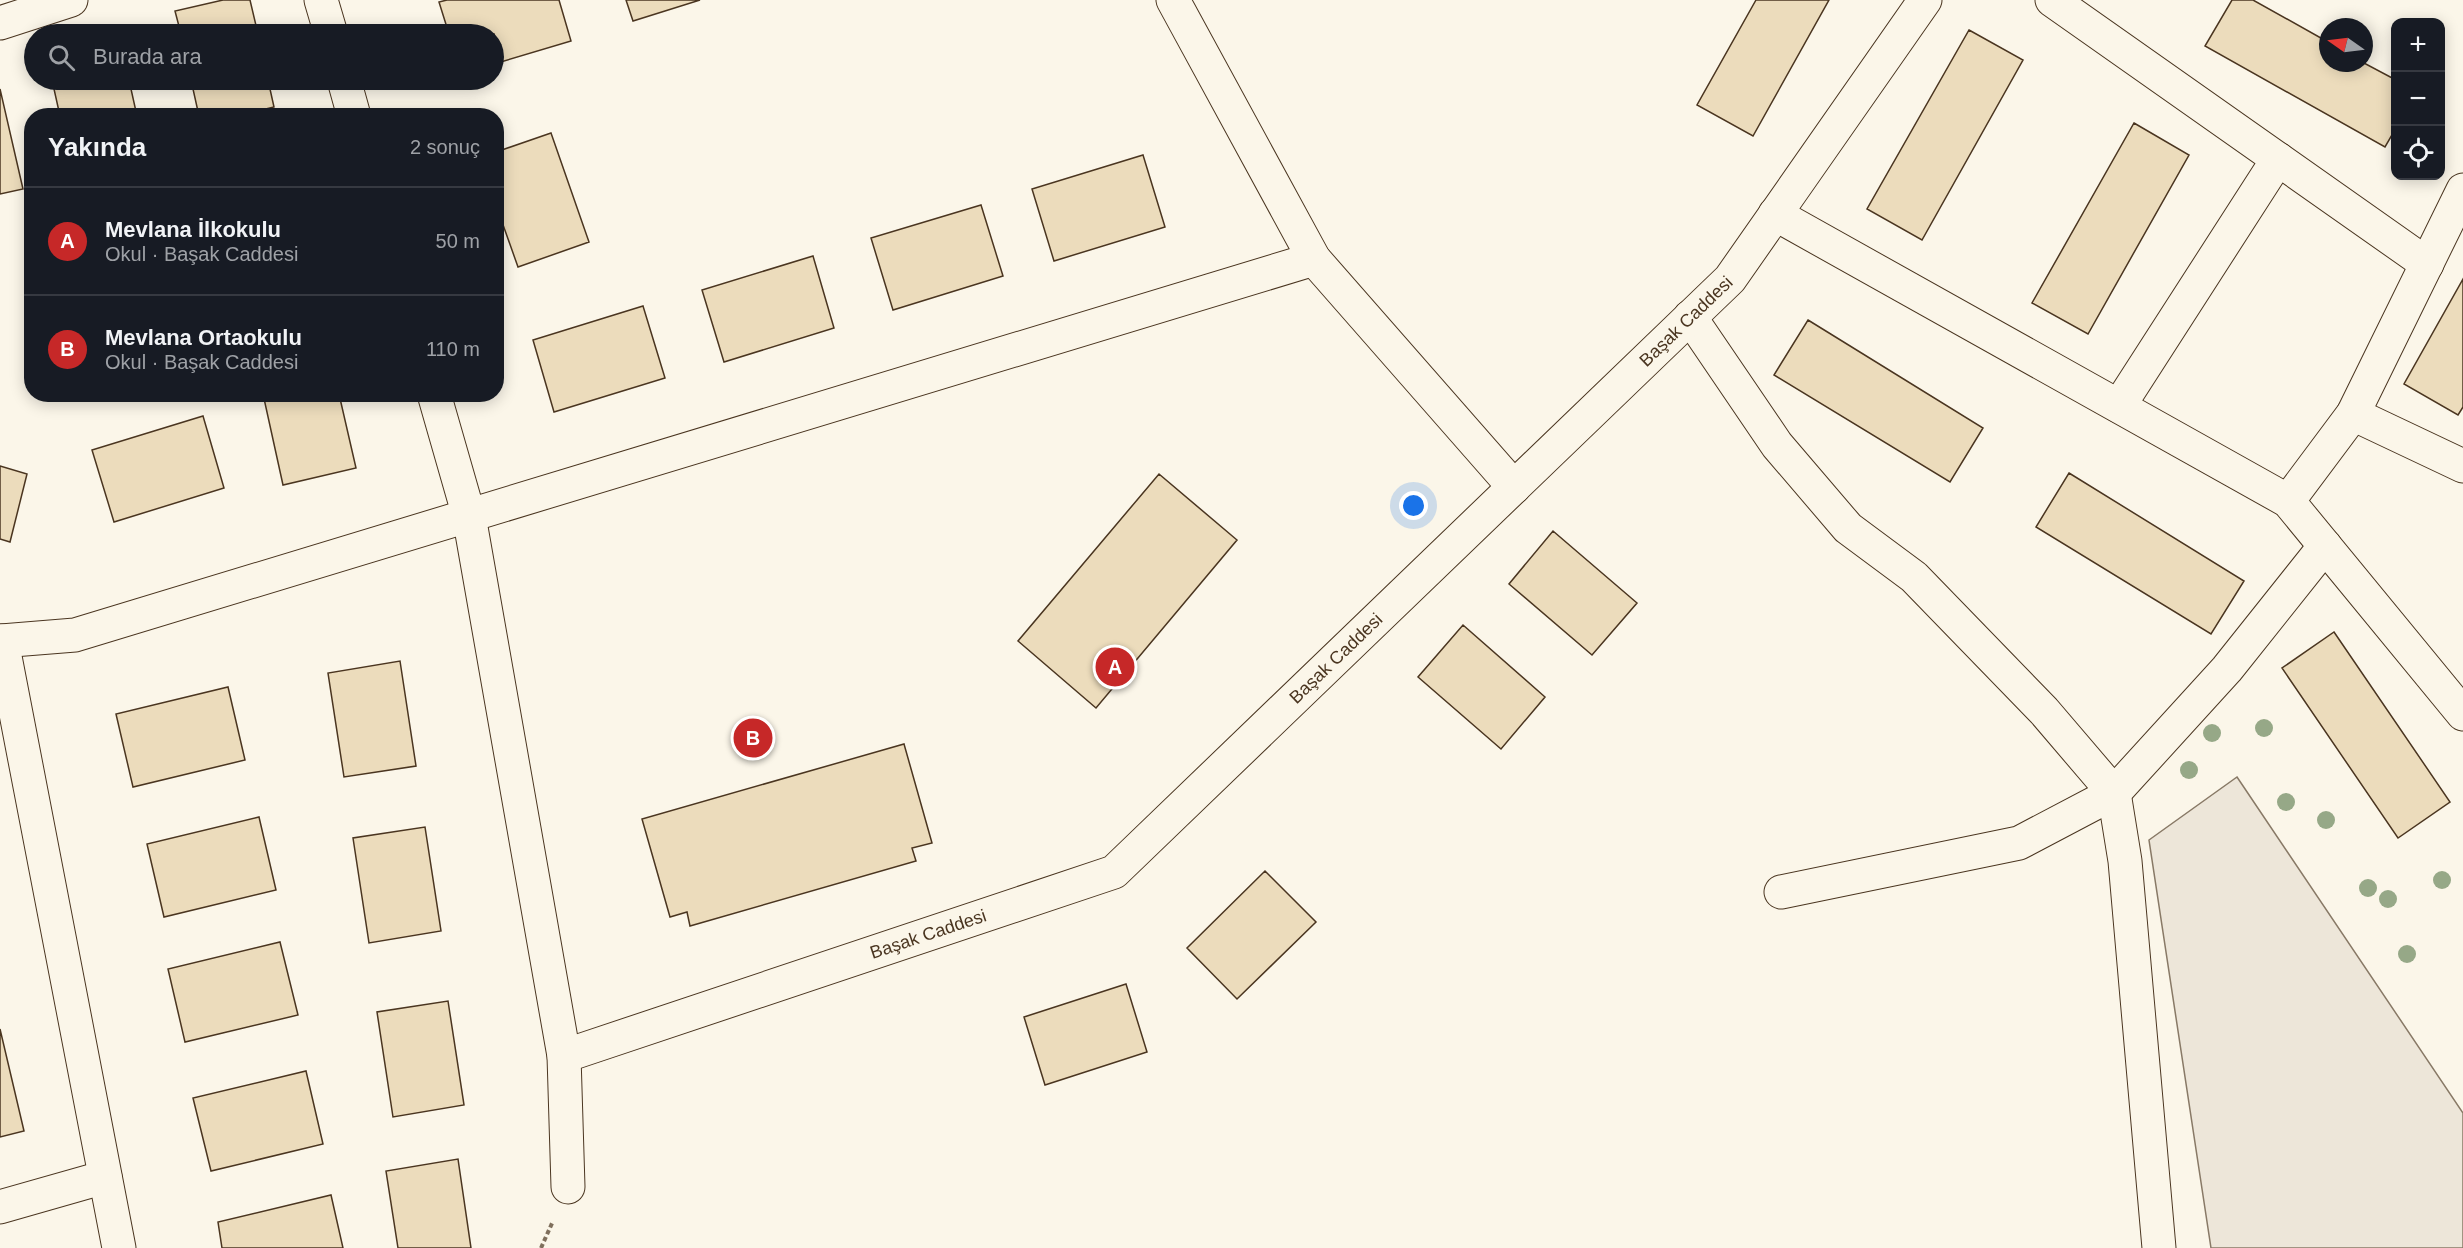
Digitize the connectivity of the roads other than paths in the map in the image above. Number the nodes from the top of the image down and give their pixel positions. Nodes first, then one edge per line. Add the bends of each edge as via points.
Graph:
1 (71, 0) edge
2 (321, 0) edge
3 (1173, 0) edge
4 (1924, 0) edge
5 (2052, 0) edge
6 (0, 23) edge
7 (328, 24) edge
8 (347, 90) edge
9 (352, 108) edge
10 (2278, 159) junction
11 (2463, 190) edge
12 (1775, 214) junction
13 (1314, 259) junction
14 (2427, 264) junction
15 (1690, 317) junction
16 (436, 402) edge
17 (2119, 406) junction
18 (2353, 414) junction
19 (2463, 466) edge
20 (1514, 487) junction
21 (2288, 501) junction
22 (469, 516) junction
23 (2325, 546) junction
24 (1, 641) edge
25 (2463, 714) edge
26 (2114, 793) junction
27 (1781, 892) dead end
28 (564, 1056) junction
29 (105, 1177) junction
30 (568, 1187) dead end
31 (0, 1207) edge
32 (119, 1248) edge
33 (2159, 1248) edge

1 - 6 street
2 - 7 street
3 - 13 street
4 - 12 street, Başak Caddesi
5 - 10 street
8 - 9 street
10 - 14 street
10 - 17 street
11 - 14 street
12 - 15 street, Başak Caddesi via 1730,279
12 - 17 street
13 - 20 street
13 - 22 street
14 - 18 street
15 - 20 street, Başak Caddesi
15 - 26 street via 1777,445 1848,528 1914,577 2044,711
16 - 22 street
17 - 21 street
18 - 19 street
18 - 21 street
20 - 28 street, Başak Caddesi via 1114,872
21 - 23 street
22 - 24 street via 75,635
22 - 28 street
23 - 25 street
23 - 26 street via 2227,669
24 - 29 street
26 - 27 street via 2019,843
26 - 33 street via 2125,861
28 - 30 street
29 - 31 street
29 - 32 street

